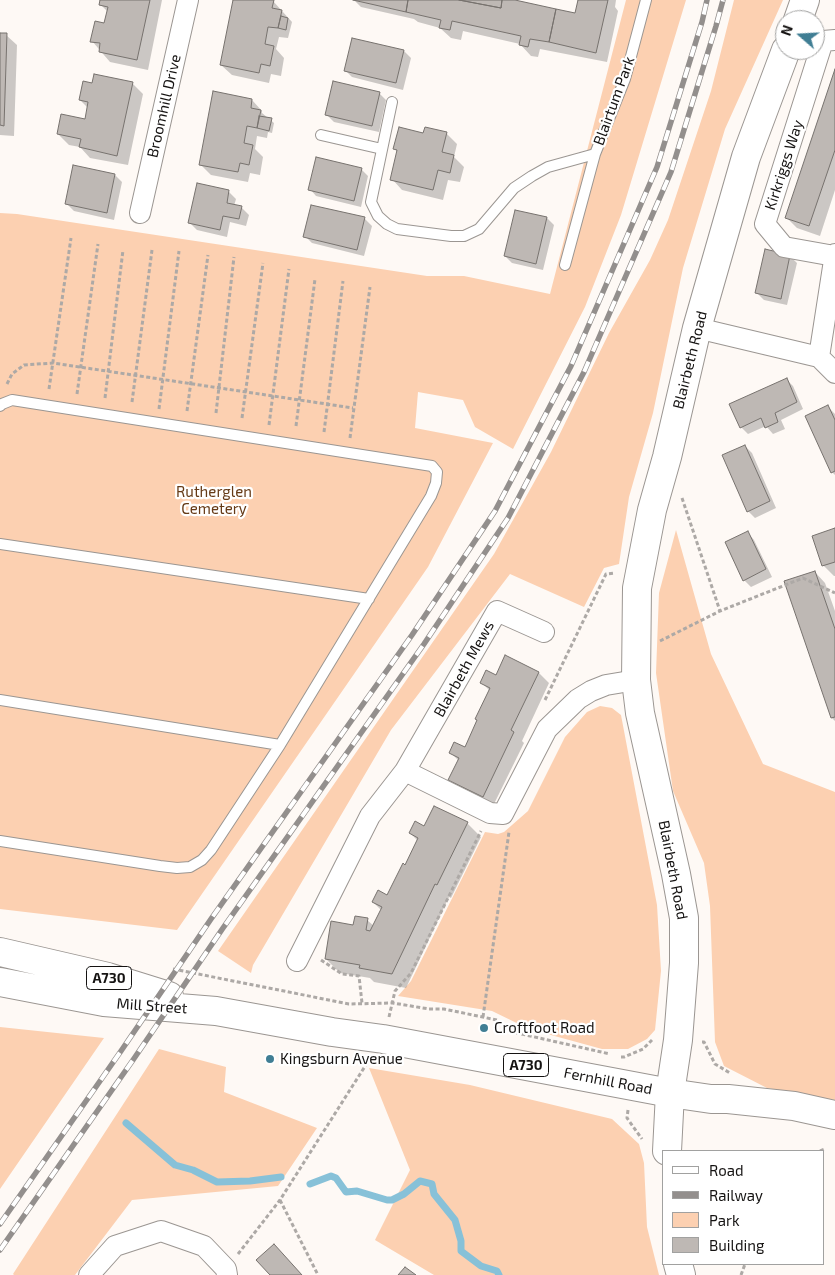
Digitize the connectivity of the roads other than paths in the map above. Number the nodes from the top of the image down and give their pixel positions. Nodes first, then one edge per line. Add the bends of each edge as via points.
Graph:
1 (188, 0) edge
2 (646, 0) edge
3 (835, 40) edge
4 (782, 60) edge
5 (392, 102) dead end
6 (321, 135) dead end
7 (382, 149) junction
8 (595, 154) junction
9 (140, 212) dead end
10 (834, 255) edge
11 (565, 265) dead end
12 (697, 328) junction
13 (819, 357) junction
14 (835, 373) edge
15 (1, 405) edge
16 (0, 544) edge
17 (369, 599) junction
18 (544, 632) dead end
19 (636, 680) junction
20 (0, 700) edge
21 (280, 745) junction
22 (405, 771) junction
23 (0, 841) edge
24 (0, 952) edge
25 (300, 955) road end
26 (0, 982) edge
27 (216, 1010) junction
28 (383, 1039) joint
29 (670, 1093) junction
30 (835, 1115) edge
31 (667, 1150) edge
32 (227, 1272) edge
33 (89, 1275) edge

1 - 9 street, Broomhill Drive
2 - 8 lane, Blairtum Park via 625,79
3 - 10 street, Kirkriggs Way via 823,41 765,224 784,246
4 - 12 main road, Blairbeth Road via 746,158
5 - 7 lane, Blairtum Park
6 - 7 lane
7 - 8 lane, Blairtum Park via 371,202 378,216 397,229 451,236 464,236 479,229 514,188 532,176 548,167
8 - 11 lane
10 - 13 street
12 - 13 street
12 - 19 main road, Blairbeth Road via 668,457 652,510 637,588
13 - 14 street
15 - 17 lane via 12,400 432,466 437,472 431,496
16 - 17 lane
17 - 21 lane
18 - 22 street, Blairbeth Mews via 497,611
19 - 22 street via 606,685 578,698 547,729 496,813
19 - 29 main road, Blairbeth Road via 684,918 678,1040
20 - 21 lane
21 - 23 lane via 211,850 190,867 160,866
22 - 25 street, Blairbeth Mews via 370,816
24 - 27 main road, Mill Street / A730 via 108,978
26 - 27 main road, Mill Street / A730 via 104,1002
27 - 28 main road, Mill Street / A730
28 - 29 main road, Fernhill Road / A730
29 - 30 main road, Fernhill Road / A730 via 794,1106
29 - 31 main road
32 - 33 street via 204,1246 161,1231 114,1246

